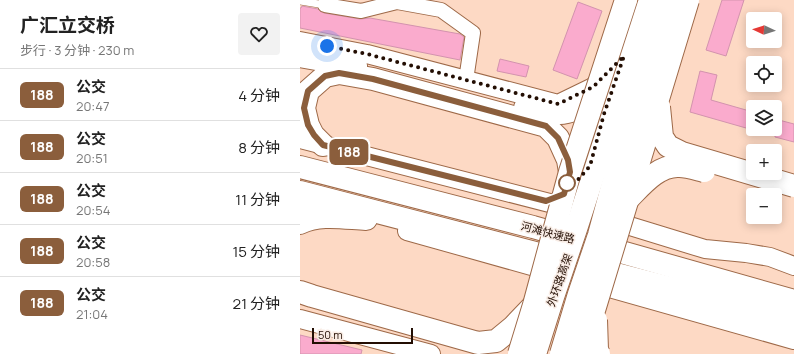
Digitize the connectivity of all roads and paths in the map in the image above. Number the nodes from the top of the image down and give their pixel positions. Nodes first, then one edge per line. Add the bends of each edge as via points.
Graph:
1 (626, 0) edge
2 (641, 0) edge
3 (650, 0) edge
4 (668, 0) edge
5 (688, 0) edge
6 (698, 0) edge
7 (300, 1) edge
8 (326, 2) edge
9 (386, 3) edge
10 (300, 41) edge
11 (300, 56) edge
12 (624, 56) junction
13 (466, 80) junction
14 (596, 95) junction
15 (658, 95) junction
16 (304, 132) edge
17 (323, 145) joint
18 (300, 167) edge
19 (570, 172) junction
20 (794, 186) edge
21 (300, 192) edge
22 (794, 197) edge
23 (627, 199) junction
24 (546, 201) junction
25 (300, 204) edge
26 (366, 219) junction
27 (300, 223) edge
28 (638, 228) junction
29 (794, 266) edge
30 (542, 269) junction
31 (300, 292) edge
32 (625, 292) junction
33 (788, 298) edge
34 (300, 304) edge
35 (534, 305) junction
36 (595, 307) junction
37 (300, 318) edge
38 (794, 322) edge
39 (794, 340) edge
40 (431, 354) edge
41 (482, 354) edge
42 (519, 354) edge
43 (524, 354) edge
44 (535, 354) edge
45 (561, 354) edge
46 (580, 354) edge
47 (587, 354) edge
48 (599, 354) edge

1 - 14 highway, bridge
2 - 12 street
3 - 44 highway, 外环路高架, bridge
4 - 45 highway, bridge
5 - 15 highway, bridge
6 - 28 street via 636,185
7 - 8 lane
8 - 9 street via 361,12
9 - 13 street via 398,2 441,10 474,33
10 - 13 street via 367,54
11 - 14 highway via 353,65 544,113 562,114 586,105
12 - 13 street via 593,87 558,104
12 - 24 street via 590,166 565,194
14 - 19 highway, bridge
15 - 20 highway, bridge via 662,137 668,146 682,153
15 - 23 highway, bridge
16 - 17 highway via 314,135
16 - 19 highway via 304,108 308,91 325,76 339,73 373,79 546,126 558,138 568,160
17 - 24 street
18 - 33 highway, 河滩快速路 via 533,227
19 - 35 highway, bridge
21 - 38 highway, 河滩快速路
22 - 23 highway, bridge via 694,168 678,166 662,169
23 - 36 highway, bridge
24 - 28 street
25 - 26 street
26 - 27 highway via 323,218
26 - 30 street
28 - 29 street via 704,249 770,257
30 - 32 street
30 - 43 street via 546,286
31 - 35 highway via 478,343 496,341
32 - 39 street
32 - 47 street via 607,300 601,308
34 - 41 highway
35 - 42 highway, bridge
36 - 46 highway, bridge
36 - 48 highway, bridge
37 - 40 street

